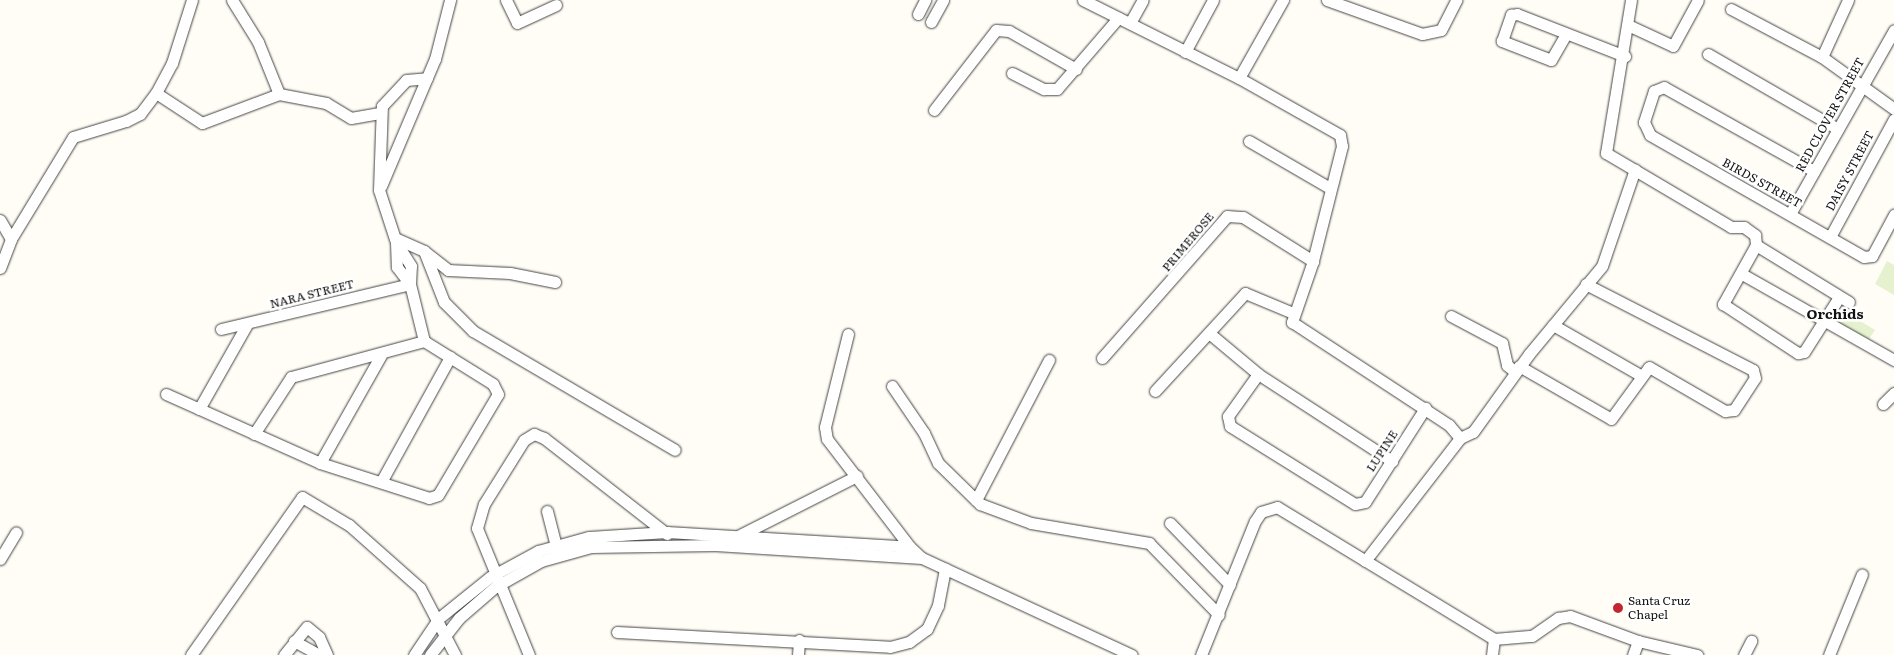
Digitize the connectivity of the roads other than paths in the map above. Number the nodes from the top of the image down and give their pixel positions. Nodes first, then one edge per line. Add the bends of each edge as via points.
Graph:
1 (192, 0) edge
2 (232, 0) edge
3 (450, 0) edge
4 (506, 0) edge
5 (925, 0) edge
6 (943, 0) edge
7 (1083, 0) edge
8 (1144, 0) edge
9 (1213, 0) edge
10 (1282, 0) edge
11 (1327, 0) edge
12 (1456, 0) edge
13 (1631, 0) edge
14 (1698, 0) edge
15 (1848, 0) edge
16 (556, 5) dead end
17 (1731, 9) dead end
18 (918, 14) dead end
19 (1118, 18) junction
20 (931, 22) dead end
21 (1130, 23) junction
22 (1630, 26) junction
23 (1894, 30) edge
24 (1566, 34) junction
25 (1185, 52) junction
26 (1708, 54) dead end
27 (1625, 56) junction
28 (1822, 57) junction
29 (1076, 69) junction
30 (1012, 73) dead end
31 (427, 78) junction
32 (1239, 78) junction
33 (1863, 82) junction
34 (156, 93) junction
35 (279, 94) junction
36 (1894, 109) edge
37 (934, 110) dead end
38 (380, 113) junction
39 (1894, 119) edge
40 (1838, 129) junction
41 (1249, 141) dead end
42 (1635, 169) junction
43 (1814, 171) junction
44 (1330, 188) junction
45 (379, 190) junction
46 (1790, 214) junction
47 (1894, 215) edge
48 (0, 220) edge
49 (1830, 237) junction
50 (11, 239) junction
51 (395, 240) junction
52 (1756, 245) junction
53 (424, 250) junction
54 (1313, 261) junction
55 (0, 268) edge
56 (1742, 274) junction
57 (554, 282) dead end
58 (410, 284) junction
59 (1586, 284) junction
60 (1292, 313) junction
61 (1452, 316) dead end
62 (1825, 319) junction
63 (247, 324) junction
64 (1553, 325) junction
65 (221, 329) dead end
66 (1209, 333) junction
67 (848, 334) dead end
68 (424, 341) junction
69 (381, 355) junction
70 (450, 357) junction
71 (1102, 358) dead end
72 (1049, 360) dead end
73 (1894, 360) edge
74 (1517, 369) junction
75 (1258, 374) junction
76 (1640, 374) junction
77 (892, 386) dead end
78 (1155, 391) dead end
79 (1894, 393) edge
80 (166, 394) dead end
81 (1883, 404) dead end
82 (1425, 408) junction
83 (199, 409) junction
84 (254, 434) junction
85 (1460, 438) junction
86 (675, 450) dead end
87 (1392, 461) junction
88 (320, 463) junction
89 (857, 476) junction
90 (380, 482) junction
91 (976, 500) junction
92 (547, 510) dead end
93 (1170, 523) dead end
94 (16, 532) dead end
95 (667, 538) junction
96 (739, 541) junction
97 (910, 547) junction
98 (558, 550) junction
99 (922, 558) junction
100 (0, 559) edge
101 (1365, 561) junction
102 (945, 569) junction
103 (1862, 574) dead end
104 (497, 579) junction
105 (1230, 585) junction
106 (1219, 615) junction
107 (439, 618) junction
108 (617, 632) dead end
109 (444, 634) junction
110 (1494, 639) junction
111 (799, 640) junction
112 (294, 641) junction
113 (1638, 641) junction
114 (1750, 641) dead end
115 (860, 645) junction
116 (191, 655) edge
117 (284, 655) edge
118 (319, 655) edge
119 (327, 655) edge
120 (414, 655) edge
121 (430, 655) edge
122 (455, 655) edge
123 (529, 655) edge
124 (798, 655) edge
125 (869, 655) edge
126 (1132, 655) edge
127 (1201, 655) edge
128 (1492, 655) edge
129 (1633, 655) edge
130 (1697, 655) edge
131 (1744, 655) edge
132 (1828, 655) edge

1 - 34 street via 174,57
2 - 35 street via 258,42
3 - 31 street via 449,17
4 - 16 street via 517,23
5 - 18 street
6 - 20 street
7 - 19 street
8 - 21 street
9 - 25 street
10 - 32 street
11 - 12 street via 1422,34 1441,30
13 - 22 street
14 - 22 street via 1672,46
15 - 28 street
17 - 28 street
19 - 21 street
19 - 29 street
21 - 25 street
22 - 27 street
23 - 33 street, RED CLOVER STREET
24 - 24 street via 1551,60 1502,41 1513,14
24 - 27 street
25 - 32 street
26 - 40 street
27 - 42 street via 1605,148 1609,156
28 - 33 street
29 - 30 street via 1064,84 1051,90
29 - 37 street via 1009,31 996,30
31 - 38 street via 406,80 388,94
31 - 45 street
32 - 44 street via 1340,135 1342,146
33 - 36 street
33 - 40 street, RED CLOVER STREET
34 - 35 street via 202,123
34 - 50 street via 140,114 126,122 73,137
35 - 38 street via 326,102 351,118
38 - 45 street
39 - 49 street, DAISY STREET
40 - 43 street, RED CLOVER STREET
41 - 44 street
42 - 52 street via 1731,227 1748,229
42 - 59 street via 1604,261
43 - 46 street, RED CLOVER STREET
43 - 46 street, BIRDS STREET via 1664,87 1654,91 1644,132
44 - 54 street
45 - 51 street
46 - 49 street, BIRDS STREET
47 - 49 street, BIRDS STREET via 1866,259
48 - 50 street
50 - 55 street
51 - 53 street
51 - 58 street via 411,266
52 - 56 street
52 - 62 street via 1844,300
53 - 57 street via 448,270 510,273
53 - 86 street via 444,302 473,331
54 - 60 street
54 - 71 street, PRIMEROSE via 1243,217 1227,216
56 - 62 street
56 - 62 street via 1723,304 1798,353 1804,352
58 - 63 street, NARA STREET
58 - 68 street
59 - 64 street
59 - 76 street via 1756,375 1728,412 1652,367
60 - 66 street via 1245,293
60 - 82 street via 1294,326
61 - 74 street via 1502,342 1507,365
62 - 73 street
63 - 65 street, NARA STREET
63 - 83 street
64 - 74 street
64 - 76 street
66 - 75 street
66 - 78 street
67 - 89 street via 825,427 827,438
68 - 69 street
68 - 70 street
69 - 84 street via 291,377
69 - 88 street
70 - 90 street
70 - 90 street via 493,384 498,394 436,498
72 - 91 street
74 - 76 street via 1611,419
74 - 85 street via 1473,432
75 - 87 street
75 - 87 street, LUPINE via 1228,416 1230,426 1359,504
77 - 91 street via 924,433 938,463
79 - 81 street
80 - 83 street
82 - 85 street
82 - 87 street, LUPINE
83 - 84 street
84 - 88 street
85 - 101 street
88 - 90 street
89 - 96 street
89 - 97 street
91 - 106 street via 1031,523 1149,543
92 - 98 street
93 - 105 street
94 - 100 street
95 - 96 street
95 - 98 street
95 - 104 street via 534,434 524,440 484,504 476,528
96 - 97 street
96 - 99 street
97 - 99 street
98 - 104 street
99 - 102 street
101 - 105 street via 1277,507 1269,509 1255,521
101 - 110 street
102 - 115 street via 938,605 927,629 910,642 890,647
102 - 126 street
103 - 132 street
104 - 107 street
104 - 109 street
104 - 123 street
105 - 106 street
106 - 127 street
107 - 109 street
107 - 116 street via 413,582 349,525 302,497
107 - 120 street
108 - 111 street
109 - 121 street
109 - 122 street
110 - 113 street via 1532,636 1558,618 1570,616
110 - 128 street
111 - 115 street
111 - 124 street
112 - 117 street
112 - 118 street
112 - 119 street via 303,629 312,628
113 - 129 street
113 - 130 street
114 - 131 street
115 - 125 street

